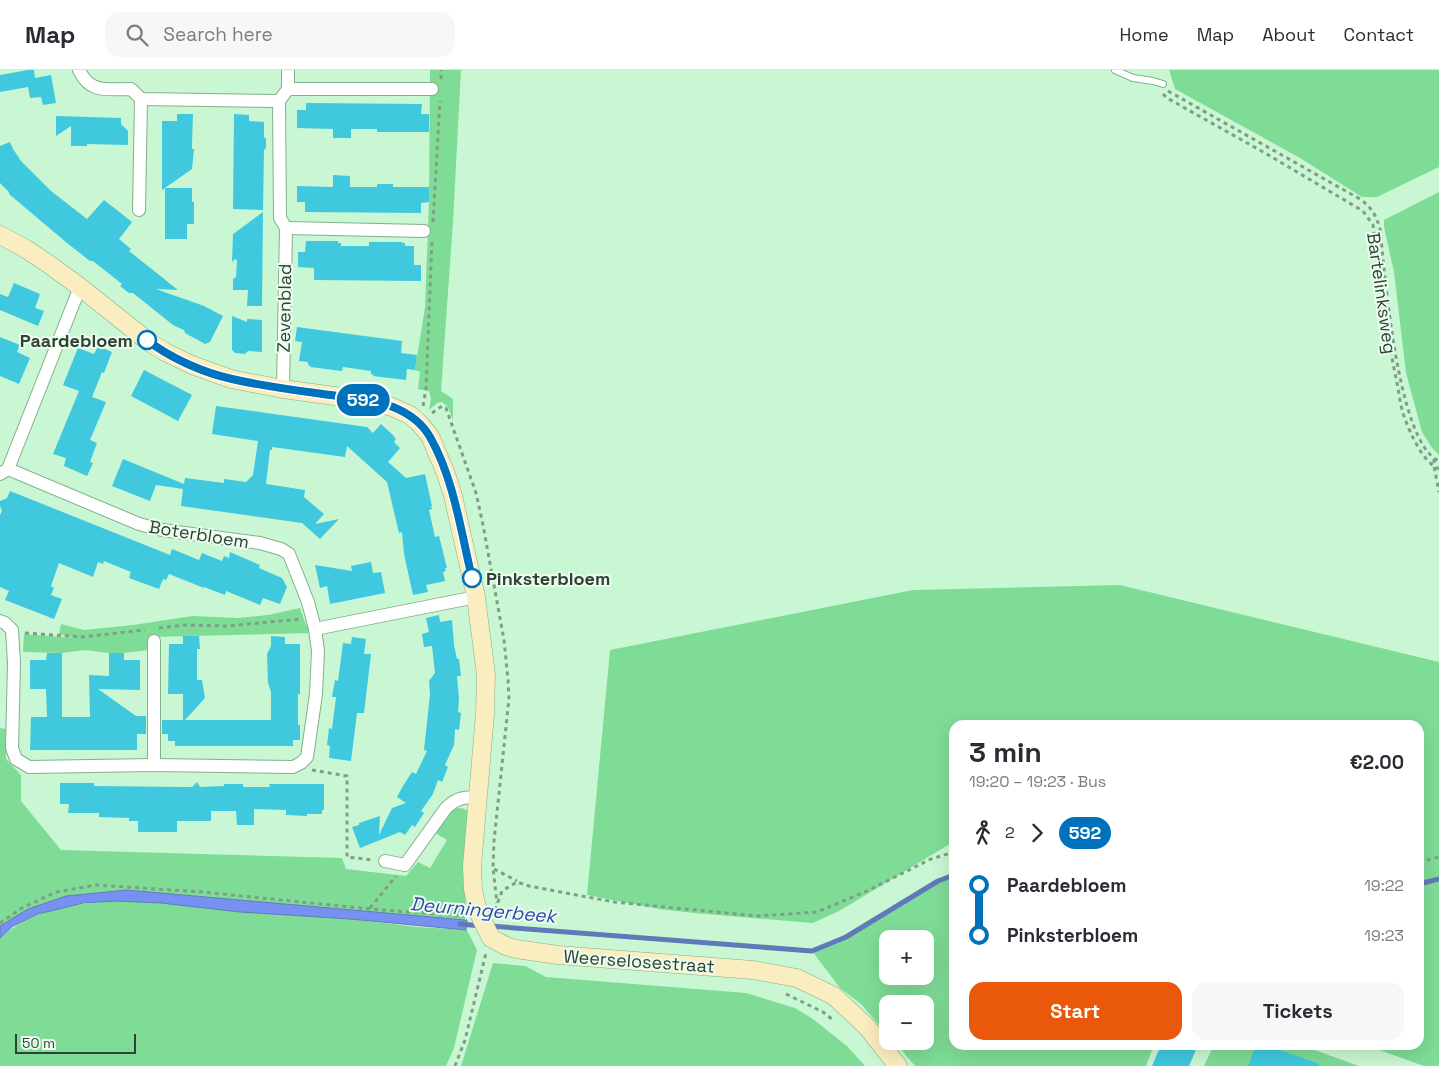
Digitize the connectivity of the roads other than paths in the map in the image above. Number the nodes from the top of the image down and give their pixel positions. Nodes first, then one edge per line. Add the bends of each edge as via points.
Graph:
1 (79, 70) edge
2 (288, 70) edge
3 (1115, 70) edge
4 (1163, 84) road end
5 (288, 88) junction
6 (432, 89) dead end
7 (141, 99) junction
8 (279, 101) junction
9 (140, 210) dead end
10 (286, 228) junction
11 (424, 231) dead end
12 (0, 235) edge
13 (80, 287) junction
14 (283, 389) junction
15 (4, 472) edge
16 (476, 597) junction
17 (0, 621) edge
18 (315, 629) junction
19 (154, 641) dead end
20 (154, 765) junction
21 (478, 797) junction
22 (385, 862) road end
23 (898, 1066) edge

1 - 7 street via 83,80 91,86 131,89
2 - 5 street
3 - 4 lane via 1133,78
5 - 6 street
5 - 8 street
7 - 8 street
7 - 9 street
8 - 10 street, Zevenblad via 280,218
10 - 11 street
10 - 14 street, Zevenblad
12 - 13 street
13 - 14 street via 166,352 231,379
13 - 15 street
14 - 16 street via 392,406 419,423 430,436 446,474
15 - 18 street, Boterbloem via 139,524 281,549 290,554
16 - 18 street
16 - 21 street via 486,675
17 - 20 street via 12,630 12,748 16,759 29,767
18 - 20 street via 318,651 316,694 307,757 301,763 293,766
19 - 20 street
21 - 22 street via 465,797 446,808 404,864
21 - 23 street, Weerselosestraat via 473,889 482,926 506,946 558,955 753,970 797,978 834,996 867,1027

